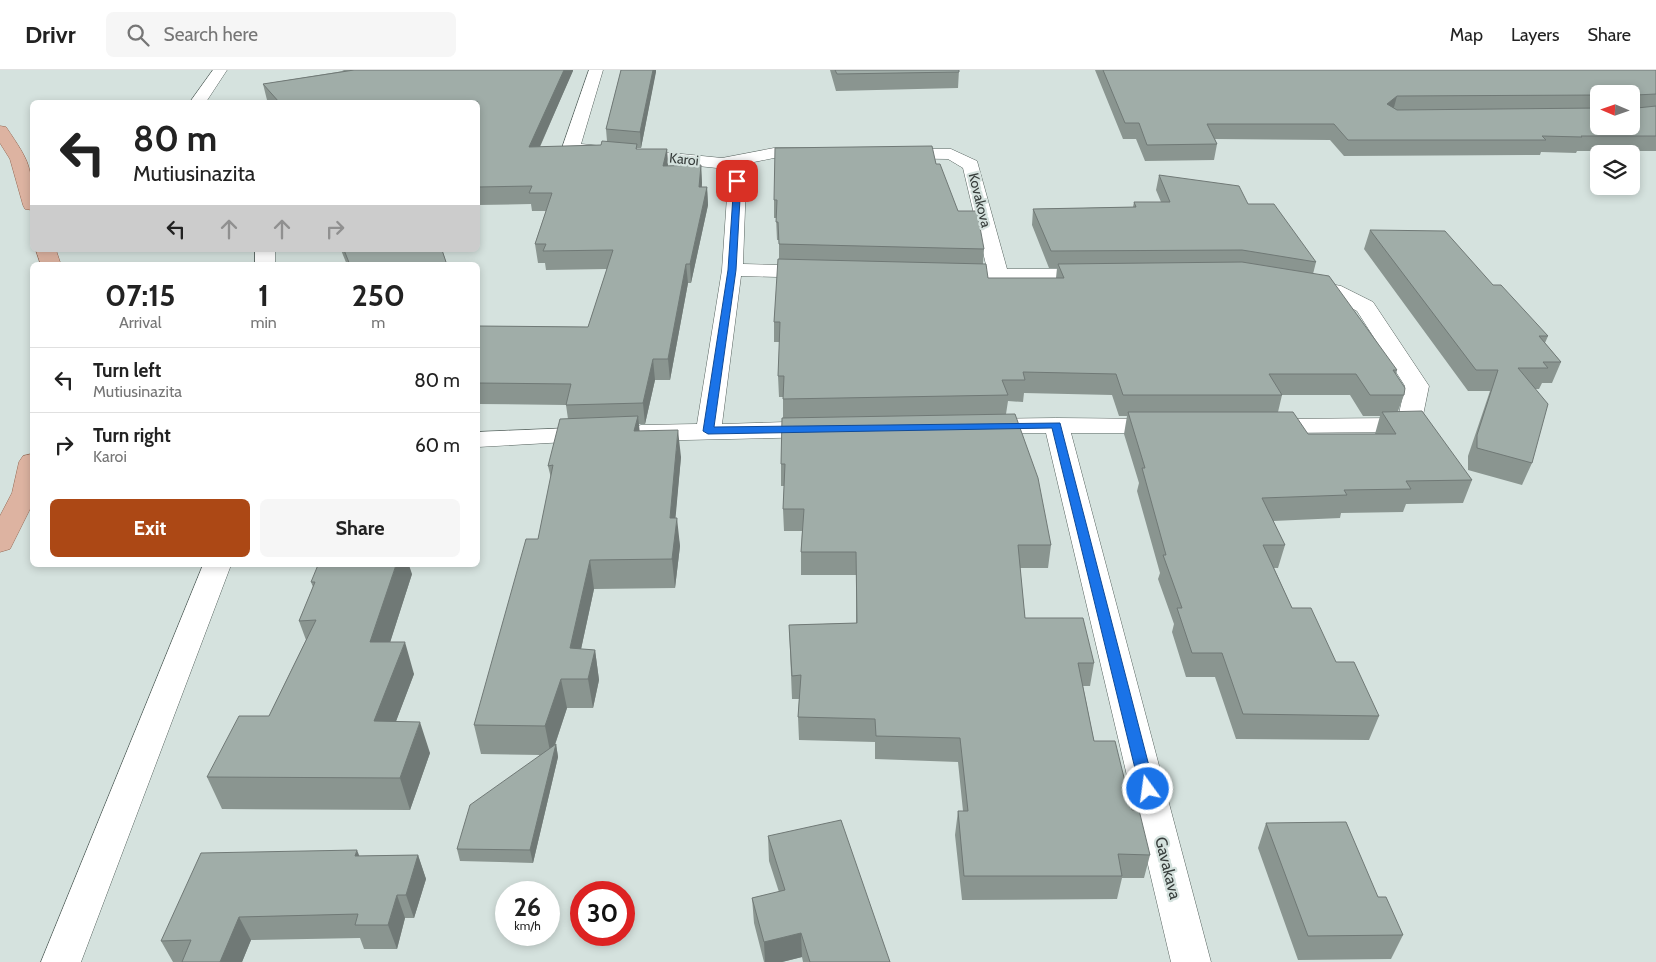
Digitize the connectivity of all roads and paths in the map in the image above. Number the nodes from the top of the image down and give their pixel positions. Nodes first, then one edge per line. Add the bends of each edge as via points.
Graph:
1 (220, 70) edge
2 (596, 70) edge
3 (199, 100) edge
4 (0, 131) edge
5 (833, 154) edge
6 (882, 154) edge
7 (722, 163) junction
8 (30, 197) edge
9 (732, 270) junction
10 (831, 272) edge
11 (930, 274) edge
12 (1119, 275) edge
13 (999, 276) junction
14 (1286, 282) edge
15 (1056, 425) junction
16 (957, 426) edge
17 (1182, 426) edge
18 (1241, 426) edge
19 (838, 428) edge
20 (708, 431) junction
21 (480, 440) edge
22 (29, 492) edge
23 (0, 543) edge
24 (216, 567) edge
25 (61, 962) edge
26 (1191, 962) edge

1 - 3 street
2 - 7 street, Karoi via 572,148
4 - 8 main road via 19,159
5 - 7 street via 774,153
6 - 13 street, Kovakova via 951,154 971,165
7 - 9 street, Karoi via 737,181
9 - 10 street
9 - 20 street, Karoi
11 - 13 street
12 - 13 street
14 - 18 street via 1334,290 1365,307 1417,386 1409,426
15 - 16 street
15 - 17 street
15 - 26 street, Gavakava
19 - 20 street
20 - 21 street
22 - 23 main road
24 - 25 street

